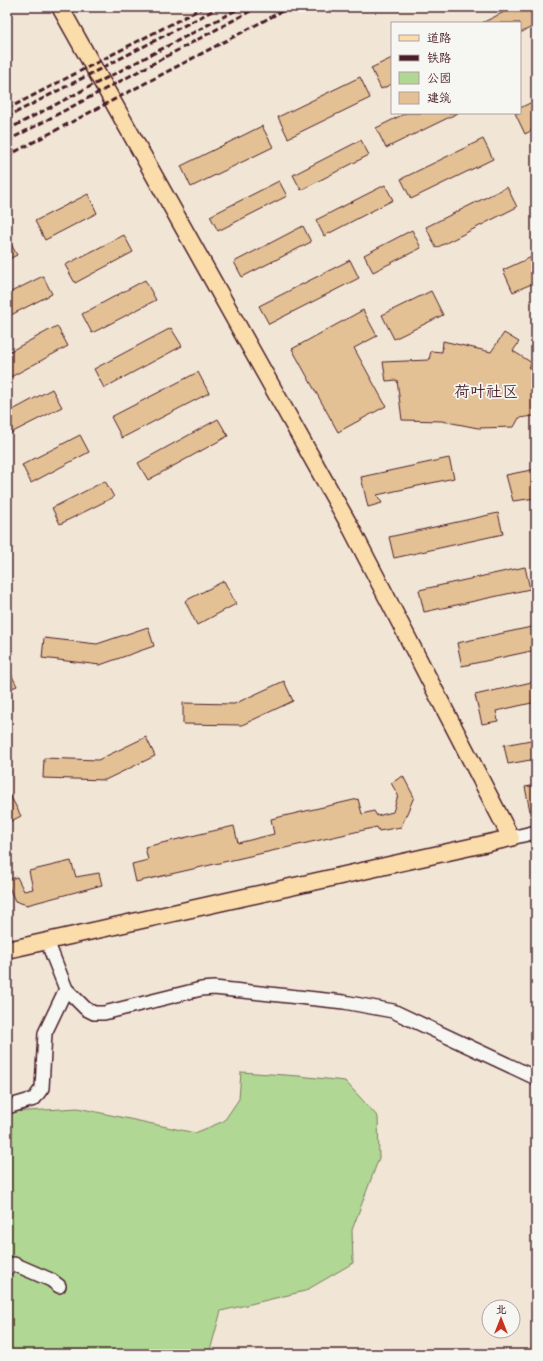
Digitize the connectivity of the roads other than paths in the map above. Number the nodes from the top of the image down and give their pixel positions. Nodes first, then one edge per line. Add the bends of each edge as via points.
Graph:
1 (60, 7) edge
2 (536, 832) edge
3 (511, 838) junction
4 (47, 941) junction
5 (7, 950) edge
6 (66, 988) junction
7 (536, 1078) edge
8 (7, 1107) edge
9 (7, 1268) edge
10 (59, 1286) dead end

1 - 3 main road via 351,528
2 - 3 street
3 - 4 main road
4 - 5 main road
4 - 6 street
6 - 7 street via 86,1009 94,1013 104,1013 201,988 344,1002 393,1011
6 - 8 street via 45,1033 42,1088 34,1099
9 - 10 street via 14,1264

